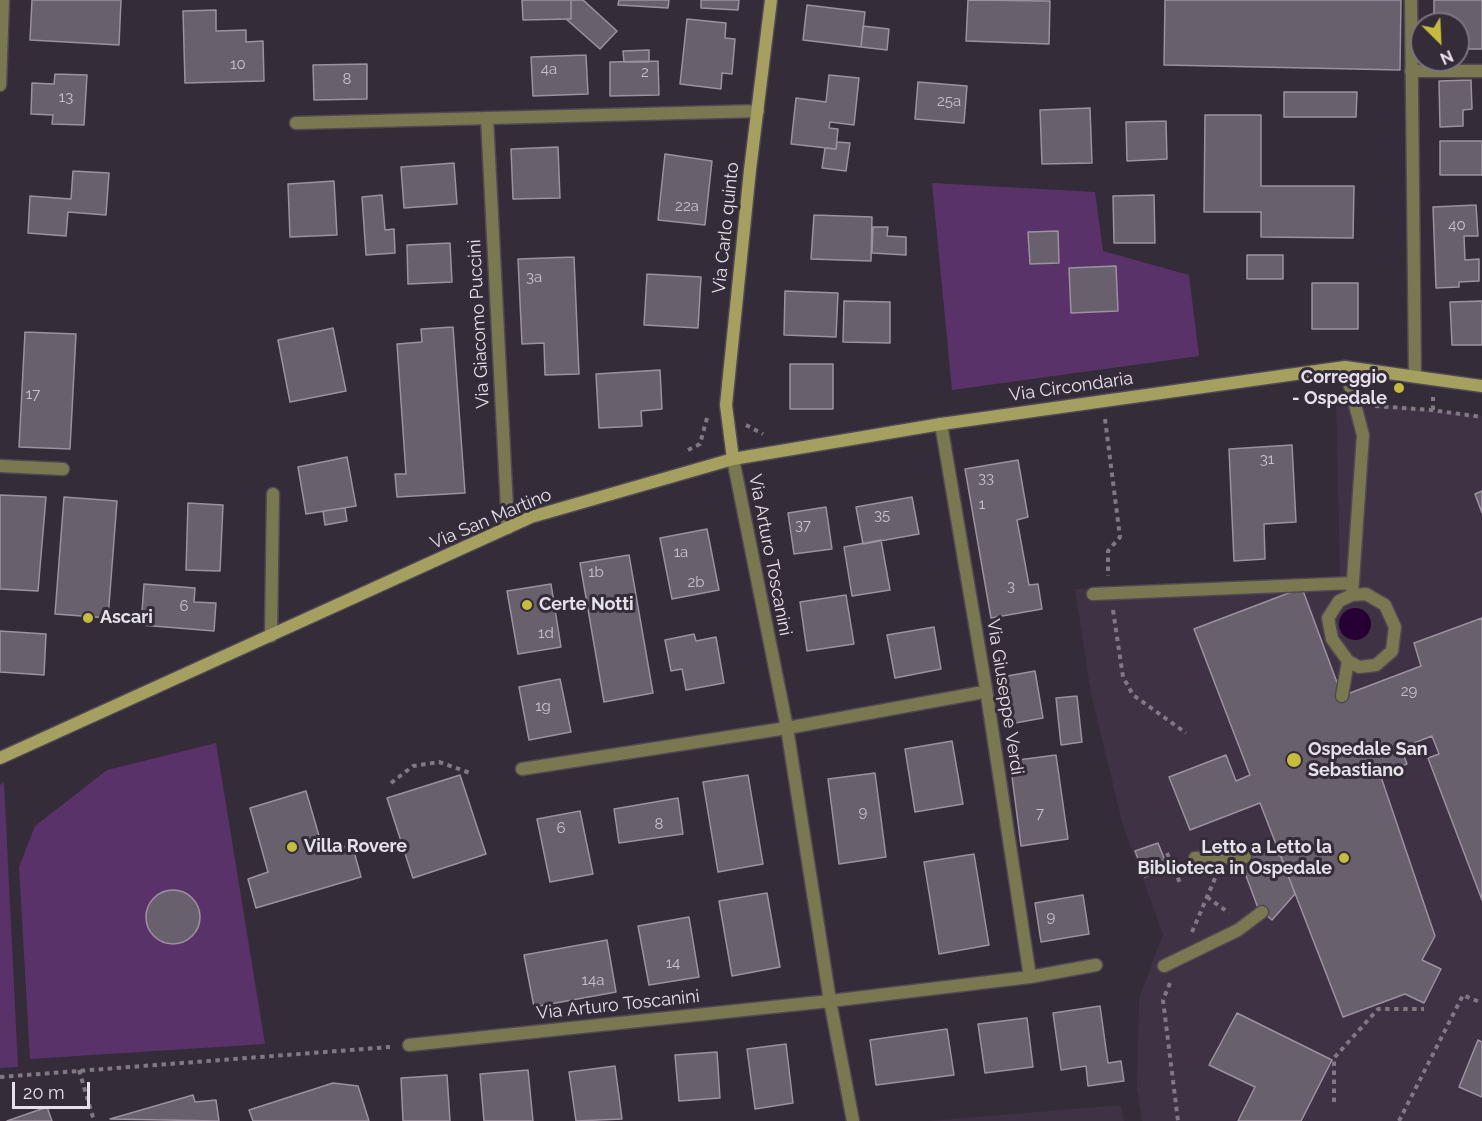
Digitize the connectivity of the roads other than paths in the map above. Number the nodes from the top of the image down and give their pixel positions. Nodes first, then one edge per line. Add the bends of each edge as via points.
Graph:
1 (3, 0) edge
2 (771, 0) edge
3 (1411, 72) edge
4 (0, 85) edge
5 (758, 111) junction
6 (487, 118) junction
7 (296, 123) dead end
8 (1345, 367) junction
9 (1415, 375) junction
10 (1482, 386) edge
11 (940, 424) junction
12 (733, 459) junction
13 (0, 466) edge
14 (63, 469) dead end
15 (273, 494) dead end
16 (508, 528) junction
17 (1352, 589) junction
18 (1093, 594) dead end
19 (271, 636) junction
20 (1348, 661) junction
21 (978, 693) dead end
22 (1342, 696) dead end
23 (787, 728) junction
24 (0, 758) edge
25 (522, 769) dead end
26 (1245, 857) dead end
27 (1195, 858) dead end
28 (1262, 912) dead end
29 (1096, 965) dead end
30 (1164, 966) dead end
31 (1030, 977) junction
32 (830, 1001) junction
33 (409, 1045) road end
34 (853, 1121) edge

1 - 4 street
2 - 5 street, Via Carlo quinto
3 - 9 street
5 - 6 street
5 - 12 street, Via Carlo quinto via 725,415
6 - 7 street
6 - 16 street, Via Giacomo Puccini
8 - 9 street, Via Circondaria
8 - 11 street, Via Circondaria
8 - 17 street via 1363,435
9 - 10 street, Via Circondaria
11 - 12 street, Via Circondaria
11 - 31 street, Via Giuseppe Verdi
12 - 16 street, Via San Martino via 531,517
12 - 23 street, Via Arturo Toscanini
13 - 14 street
15 - 19 street
16 - 19 street, Via San Martino
17 - 18 street
17 - 20 street via 1329,618 1332,639
17 - 20 street via 1385,605 1395,627 1392,651 1376,664 1359,667
19 - 24 street, Via San Martino
20 - 22 street
21 - 23 street
23 - 25 street
23 - 32 street, Via Arturo Toscanini
26 - 27 street
28 - 30 street via 1238,930
29 - 31 street, Via Arturo Toscanini
31 - 32 street, Via Arturo Toscanini
32 - 33 street, Via Arturo Toscanini
32 - 34 street, Via Arturo Toscanini

